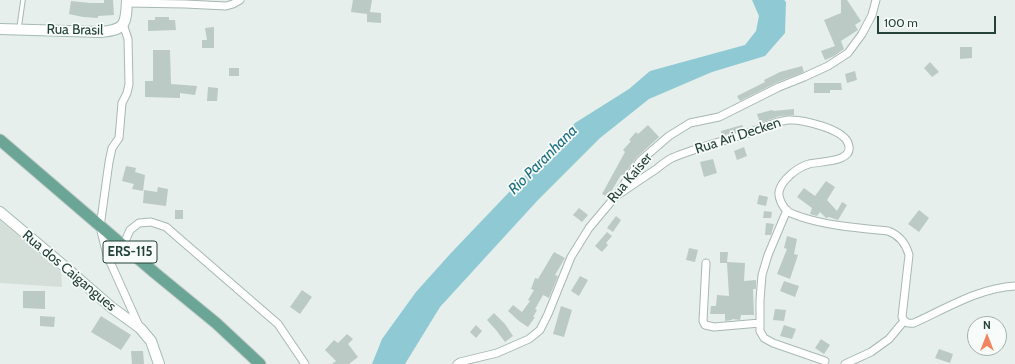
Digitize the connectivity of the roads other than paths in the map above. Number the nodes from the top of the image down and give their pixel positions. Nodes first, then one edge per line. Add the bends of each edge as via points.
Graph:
1 (23, 0) edge
2 (240, 0) edge
3 (876, 0) edge
4 (127, 1) edge
5 (185, 2) edge
6 (123, 24) junction
7 (0, 29) edge
8 (19, 29) junction
9 (0, 140) edge
10 (615, 197) junction
11 (787, 210) junction
12 (0, 212) edge
13 (100, 226) junction
14 (123, 246) junction
15 (706, 263) dead end
16 (1015, 286) edge
17 (904, 321) junction
18 (760, 323) junction
19 (140, 328) junction
20 (825, 361) dead end
21 (159, 364) edge
22 (260, 364) edge
23 (305, 364) edge
24 (457, 364) edge
25 (845, 364) edge

1 - 8 lane
2 - 5 street via 226,6
3 - 10 street, Rua Kaiser via 872,15 862,34 848,53 822,69 719,117 690,123 669,136 640,161
4 - 5 street
4 - 6 street, Rua Brasil via 127,13
6 - 8 street, Rua Brasil via 116,30 100,32
6 - 13 street via 128,39 129,84 122,102 119,138 112,148 109,162
7 - 8 street, Rua Brasil
9 - 13 main road, ERS-115
10 - 11 street, Rua Ari Decken via 672,158 771,124 788,120 800,121 837,132 848,143 848,153 837,160 808,164 784,182 779,198
10 - 24 street, Rua Kaiser via 589,228 571,257 540,330 528,339 498,353
11 - 17 street via 827,224 888,231 894,234 906,246 909,255 902,317
11 - 18 street via 762,275
12 - 19 street, Rua dos Caigangues via 111,307
13 - 14 main road, ERS-115
13 - 19 street via 107,255
14 - 22 main road, ERS-115 via 216,323
14 - 23 street via 130,230 139,224 152,222 166,227 278,324
15 - 18 street via 703,321 705,325 714,327
16 - 17 street via 994,288 971,296 914,323
17 - 25 street via 889,339
18 - 20 street via 760,331 764,338
19 - 21 street, Rua dos Caigangues via 150,341

